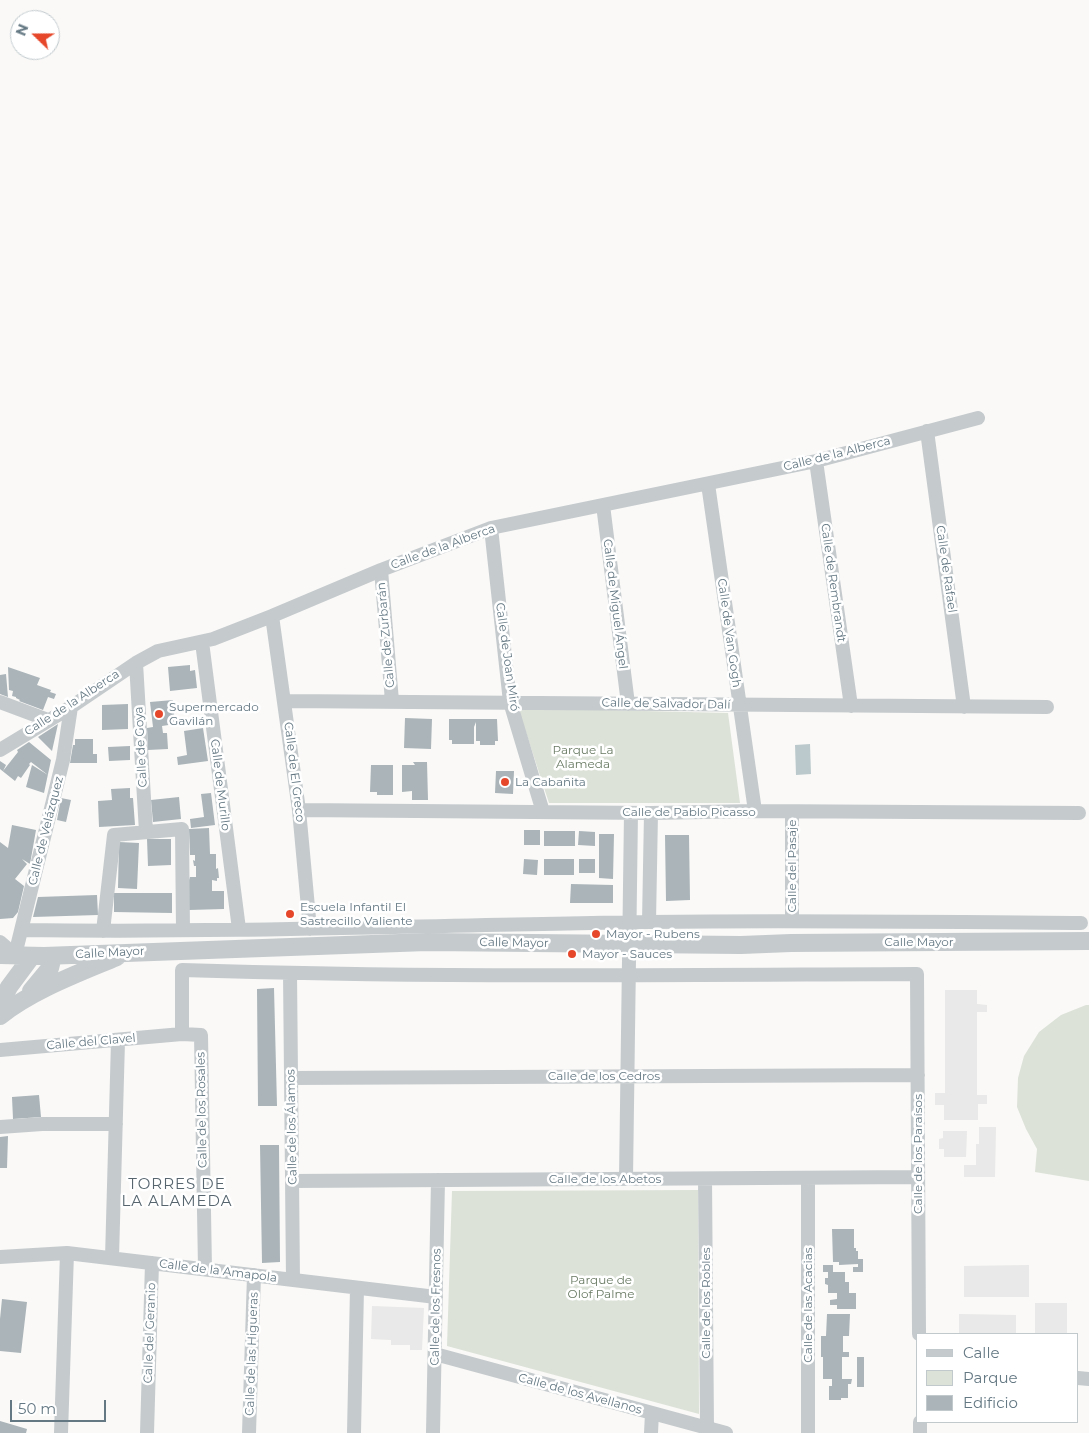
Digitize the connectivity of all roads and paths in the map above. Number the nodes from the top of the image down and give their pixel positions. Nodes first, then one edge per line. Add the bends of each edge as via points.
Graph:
1 (978, 418) dead end
2 (927, 431) junction
3 (816, 461) junction
4 (708, 484) junction
5 (602, 505) junction
6 (491, 528) junction
7 (381, 570) junction
8 (272, 616) junction
9 (202, 642) junction
10 (136, 663) junction
11 (392, 701) junction
12 (0, 702) edge
13 (285, 702) junction
14 (510, 702) junction
15 (628, 704) junction
16 (740, 704) junction
17 (851, 706) junction
18 (71, 707) junction
19 (964, 707) junction
20 (1047, 707) dead end
21 (48, 720) junction
22 (0, 750) edge
23 (299, 810) junction
24 (755, 811) junction
25 (543, 812) junction
26 (792, 812) junction
27 (631, 813) junction
28 (651, 813) junction
29 (1079, 813) dead end
30 (146, 832) junction
31 (792, 921) junction
32 (629, 922) junction
33 (649, 922) junction
34 (1081, 923) dead end
35 (239, 929) junction
36 (310, 929) junction
37 (22, 930) junction
38 (183, 930) junction
39 (103, 931) junction
40 (1089, 941) edge
41 (0, 942) edge
42 (629, 944) junction
43 (129, 952) junction
44 (12, 956) edge
45 (54, 956) junction
46 (290, 974) junction
47 (628, 975) junction
48 (0, 1002) edge
49 (19, 1002) junction
50 (0, 1016) edge
51 (182, 1034) junction
52 (118, 1041) junction
53 (0, 1050) edge
54 (918, 1075) junction
55 (627, 1076) junction
56 (291, 1078) junction
57 (116, 1124) junction
58 (0, 1127) edge
59 (918, 1177) junction
60 (808, 1178) junction
61 (626, 1179) junction
62 (706, 1179) junction
63 (438, 1180) junction
64 (293, 1181) junction
65 (67, 1252) junction
66 (0, 1257) edge
67 (112, 1258) junction
68 (152, 1263) junction
69 (205, 1269) junction
70 (254, 1275) junction
71 (293, 1280) junction
72 (357, 1288) junction
73 (436, 1297) junction
74 (919, 1333) edge
75 (434, 1354) junction
76 (652, 1413) junction
77 (707, 1428) junction
78 (61, 1433) edge
79 (147, 1433) edge
80 (249, 1433) edge
81 (354, 1433) edge
82 (433, 1433) edge
83 (651, 1433) edge
84 (726, 1433) edge
85 (808, 1433) edge

1 - 2 street, Calle de la Alberca
2 - 3 street, Calle de la Alberca
2 - 19 street, Calle de Rafael
3 - 4 street, Calle de la Alberca
3 - 17 street, Calle de Rembrandt
4 - 5 street, Calle de la Alberca
4 - 16 street, Calle de Van Gogh
5 - 6 street, Calle de la Alberca
5 - 15 street, Calle de Miguel Ángel
6 - 7 street, Calle de la Alberca
6 - 14 street, Calle de Joan Miró
7 - 8 street, Calle de la Alberca
7 - 11 street, Calle de Zurbarán
8 - 9 street, Calle de la Alberca
8 - 13 street, Calle de El Greco
9 - 10 street, Calle de la Alberca via 158,652
9 - 35 street, Calle de Murillo
10 - 18 street, Calle de la Alberca
10 - 30 street, Calle de Goya
11 - 13 street, Calle de Salvador Dalí
11 - 14 street, Calle de Salvador Dalí
12 - 21 street
13 - 23 street, Calle de El Greco
14 - 15 street, Calle de Salvador Dalí
14 - 25 street, Calle de Joan Miró
15 - 16 street, Calle de Salvador Dalí
16 - 17 street, Calle de Salvador Dalí
16 - 24 street, Calle de Van Gogh
17 - 19 street, Calle de Salvador Dalí
18 - 21 street, Calle de la Alberca
18 - 37 street, Calle de Velázquez via 63,760
19 - 20 street, Calle de Salvador Dalí
21 - 22 street, Calle de la Alberca
23 - 25 street, Calle de Pablo Picasso
23 - 36 street, Calle de El Greco
24 - 26 street, Calle de Pablo Picasso
24 - 28 street, Calle de Pablo Picasso
25 - 27 street, Calle de Pablo Picasso
26 - 29 street, Calle de Pablo Picasso
26 - 31 street, Calle del Pasaje
27 - 28 street, Calle de Pablo Picasso
27 - 32 street
28 - 33 street
30 - 38 street via 182,829
30 - 39 street via 114,835
31 - 33 street, Calle Mayor
31 - 34 street, Calle Mayor
32 - 33 street, Calle Mayor
32 - 36 street, Calle Mayor
32 - 42 street
35 - 36 street, Calle Mayor
35 - 38 street, Calle Mayor
37 - 39 street, Calle Mayor
37 - 44 street, Calle de Velázquez
38 - 39 street, Calle Mayor
40 - 42 street, Calle Mayor
41 - 44 street
42 - 43 street, Calle Mayor via 427,942
42 - 47 street
43 - 45 street, Calle Mayor
43 - 49 street via 64,978
44 - 45 street, Calle Mayor
44 - 48 street via 6,967 7,979
44 - 48 street via 10,987
45 - 49 street via 50,968 36,987
46 - 47 street
46 - 51 street via 182,970
46 - 56 street, Calle de los Álamos
47 - 54 street, Calle de los Paraísos via 917,974
47 - 55 street
49 - 50 street
51 - 52 street, Calle del Clavel
51 - 69 street, Calle de los Rosales via 201,1035
52 - 53 street, Calle del Clavel
52 - 57 street
54 - 55 street, Calle de los Cedros
54 - 59 street, Calle de los Paraísos
55 - 56 street, Calle de los Cedros
55 - 61 street
56 - 64 street, Calle de los Álamos
57 - 58 street
57 - 67 street
59 - 60 street, Calle de los Abetos
59 - 74 street, Calle de los Paraísos
60 - 62 street, Calle de los Abetos
60 - 85 street, Calle de las Acacias
61 - 62 street, Calle de los Abetos
61 - 63 street, Calle de los Abetos
62 - 77 street, Calle de los Robles
63 - 64 street, Calle de los Abetos
63 - 73 street, Calle de los Fresnos
64 - 71 street, Calle de los Álamos
65 - 66 street, Calle de la Amapola
65 - 67 street, Calle de la Amapola
65 - 78 street
67 - 68 street, Calle de la Amapola
68 - 69 street, Calle de la Amapola
68 - 79 street, Calle del Geranio
69 - 70 street, Calle de la Amapola
70 - 71 street, Calle de la Amapola
70 - 80 street, Calle de las Higueras
71 - 72 street, Calle de la Amapola
72 - 73 street, Calle de la Amapola
72 - 81 street
73 - 75 street, Calle de los Fresnos
75 - 76 street, Calle de los Avellanos
75 - 82 street, Calle de los Fresnos
76 - 77 street, Calle de los Avellanos
76 - 83 street
77 - 84 street, Calle de los Avellanos

